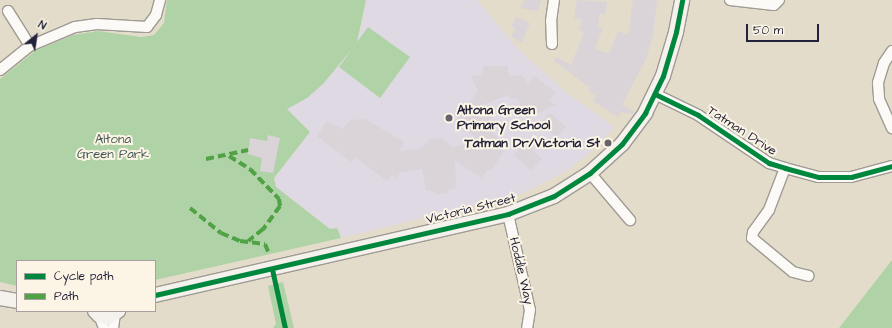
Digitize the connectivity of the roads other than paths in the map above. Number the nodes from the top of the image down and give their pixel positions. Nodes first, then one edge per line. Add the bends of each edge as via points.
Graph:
1 (160, 0) edge
2 (554, 0) edge
3 (682, 0) edge
4 (730, 0) edge
5 (779, 0) edge
6 (8, 11) dead end
7 (552, 44) dead end
8 (30, 46) junction
9 (892, 51) edge
10 (0, 70) edge
11 (655, 94) junction
12 (892, 128) edge
13 (892, 166) edge
14 (785, 168) junction
15 (590, 172) junction
16 (508, 214) junction
17 (630, 220) dead end
18 (809, 276) dead end
19 (156, 295) edge
20 (0, 298) edge
21 (16, 301) edge
22 (117, 312) edge
23 (100, 318) edge
24 (113, 328) edge
25 (527, 328) edge

1 - 8 street via 156,15 147,27 97,24 75,27
2 - 7 street
3 - 11 street, Victoria Street via 664,76
4 - 5 street via 774,6
6 - 8 street
8 - 10 street
9 - 12 street via 884,63 878,83 879,99
11 - 14 street, Tatman Drive via 698,115 769,163
11 - 15 street, Victoria Street via 645,113 622,144
13 - 14 street, Tatman Drive via 851,177 819,176
14 - 18 street via 769,210 753,232 752,238 793,272
15 - 16 street, Victoria Street via 554,196
15 - 17 street
16 - 19 street, Victoria Street
16 - 25 street, Hoddle Way via 530,310
20 - 21 street
22 - 23 street
22 - 24 street

